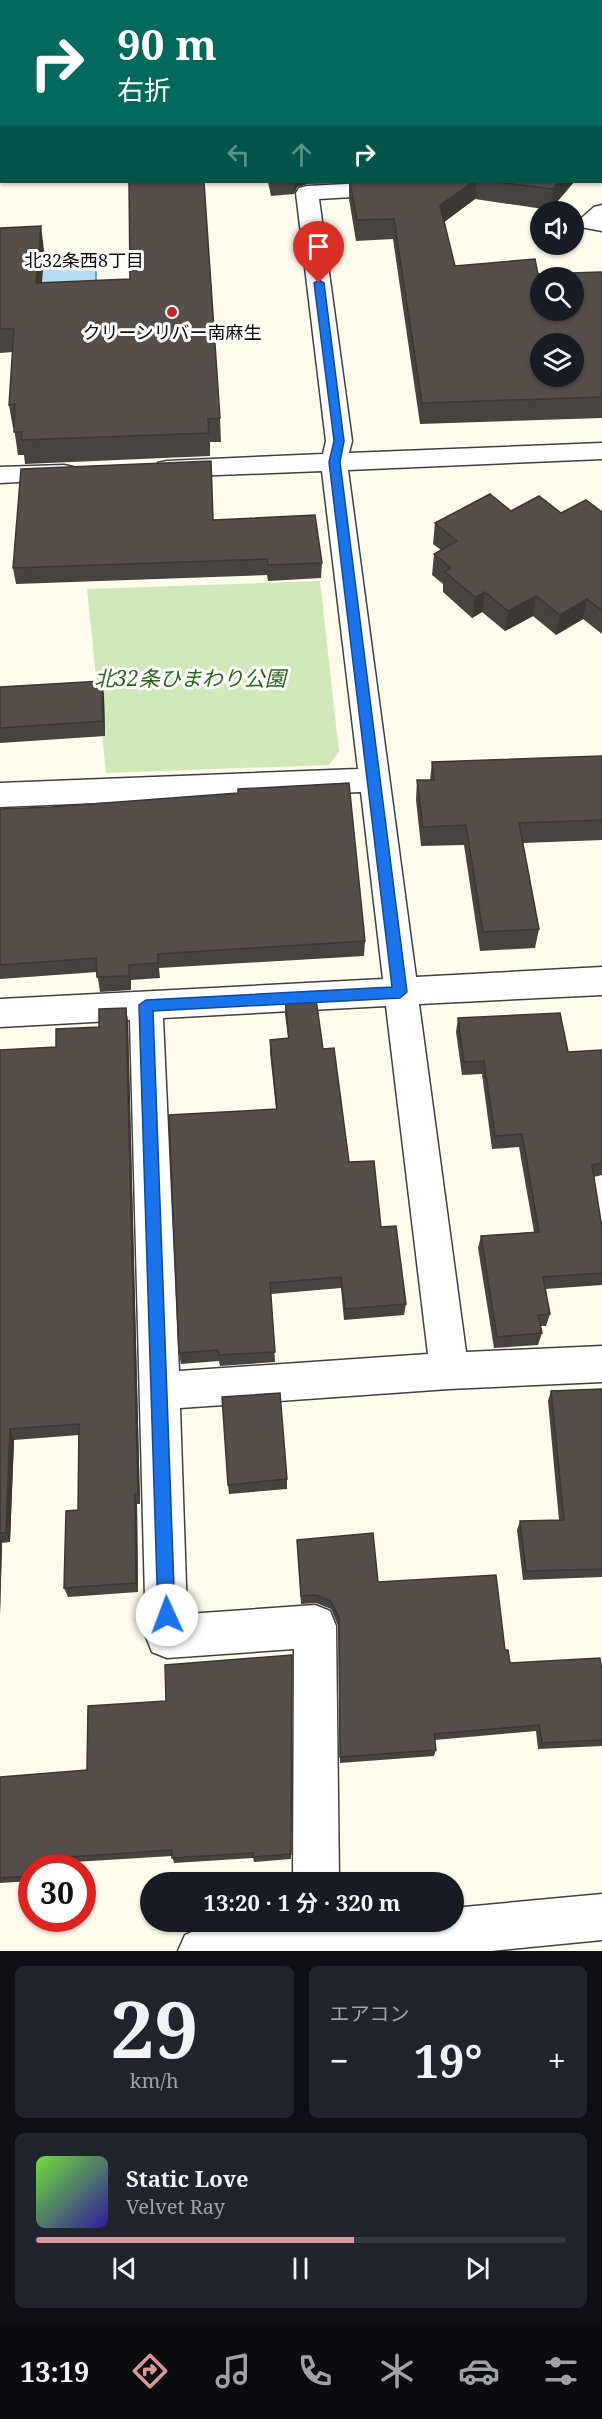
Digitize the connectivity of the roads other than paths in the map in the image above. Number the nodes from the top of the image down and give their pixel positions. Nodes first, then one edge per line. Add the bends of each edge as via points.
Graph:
1 (408, 183) edge
2 (602, 212) edge
3 (602, 224) edge
4 (602, 452) edge
5 (334, 462) junction
6 (143, 470) edge
7 (84, 472) edge
8 (0, 475) edge
9 (374, 780) junction
10 (0, 795) edge
11 (602, 981) edge
12 (400, 992) junction
13 (146, 1005) junction
14 (0, 1013) edge
15 (602, 1364) edge
16 (449, 1371) junction
17 (160, 1391) junction
18 (316, 1872) edge
19 (602, 1917) edge
20 (316, 1939) edge
21 (201, 1951) edge

1 - 5 street via 402,187 307,193 339,441
2 - 3 street via 588,222
4 - 5 street
5 - 6 street
5 - 9 street
7 - 8 street
9 - 10 street
9 - 12 street
11 - 12 street
12 - 13 street
12 - 16 street
13 - 14 street
13 - 17 street
15 - 16 street
16 - 17 street
17 - 18 street via 167,1637 315,1626
19 - 20 street
20 - 21 street

